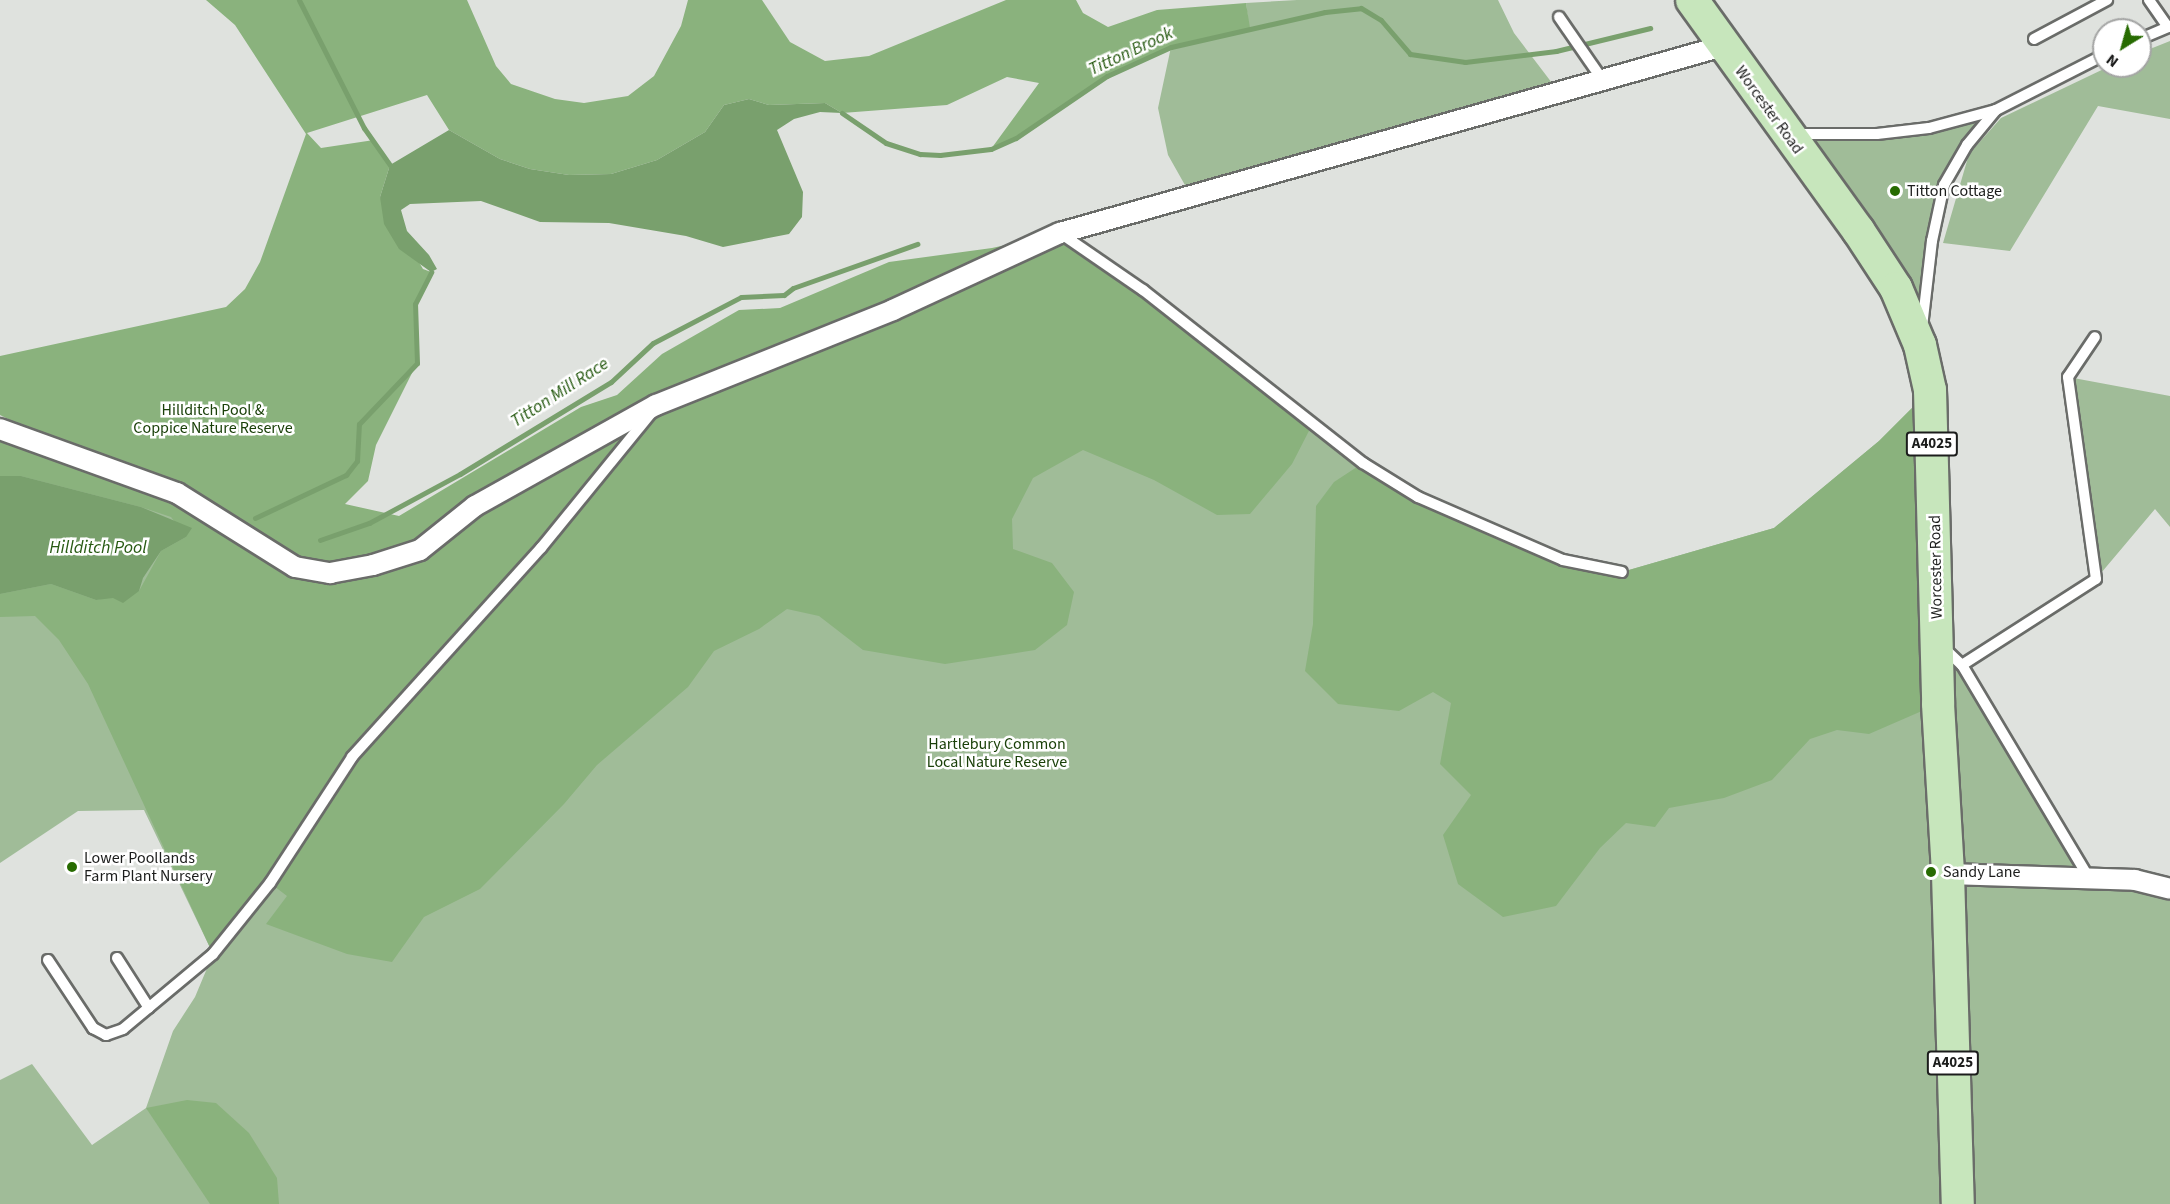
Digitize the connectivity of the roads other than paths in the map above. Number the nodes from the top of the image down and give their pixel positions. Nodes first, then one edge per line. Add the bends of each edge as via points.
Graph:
1 (1692, 0) edge
2 (2107, 0) edge
3 (2149, 0) edge
4 (1559, 17) dead end
5 (2169, 27) edge
6 (2152, 34) edge
7 (1718, 39) junction
8 (2034, 39) dead end
9 (2092, 61) edge
10 (1604, 82) junction
11 (1996, 110) junction
12 (1786, 134) junction
13 (1060, 233) junction
14 (2095, 337) dead end
15 (1920, 345) junction
16 (656, 405) junction
17 (0, 429) edge
18 (1622, 572) dead end
19 (1937, 641) junction
20 (1962, 665) junction
21 (1948, 874) junction
22 (2089, 878) junction
23 (2170, 889) edge
24 (117, 958) dead end
25 (48, 960) dead end
26 (149, 1008) junction
27 (1958, 1204) edge

1 - 7 main road, Worcester Road / A4025
2 - 8 lane
3 - 5 lane
4 - 10 lane
5 - 6 lane
7 - 10 street
7 - 12 main road, Worcester Road / A4025
9 - 11 lane
10 - 13 street
11 - 12 lane via 1929,128 1877,134
11 - 15 lane via 1967,145 1944,185 1932,242
12 - 15 main road, Worcester Road / A4025 via 1896,288
13 - 16 street via 893,310
13 - 18 lane via 1143,290 1363,463 1411,493 1464,520 1563,560
14 - 20 lane via 2068,377 2096,579
15 - 19 main road, Worcester Road / A4025 via 1930,390
16 - 17 street via 475,506 420,550 330,573 295,567 177,493
16 - 26 lane via 541,548 352,757 306,831 230,935
19 - 20 lane
19 - 21 main road, Worcester Road / A4025
20 - 22 lane
21 - 22 street
21 - 27 main road, Worcester Road / A4025
22 - 23 street via 2135,880
24 - 26 lane
25 - 26 lane via 93,1028 106,1035 123,1029

